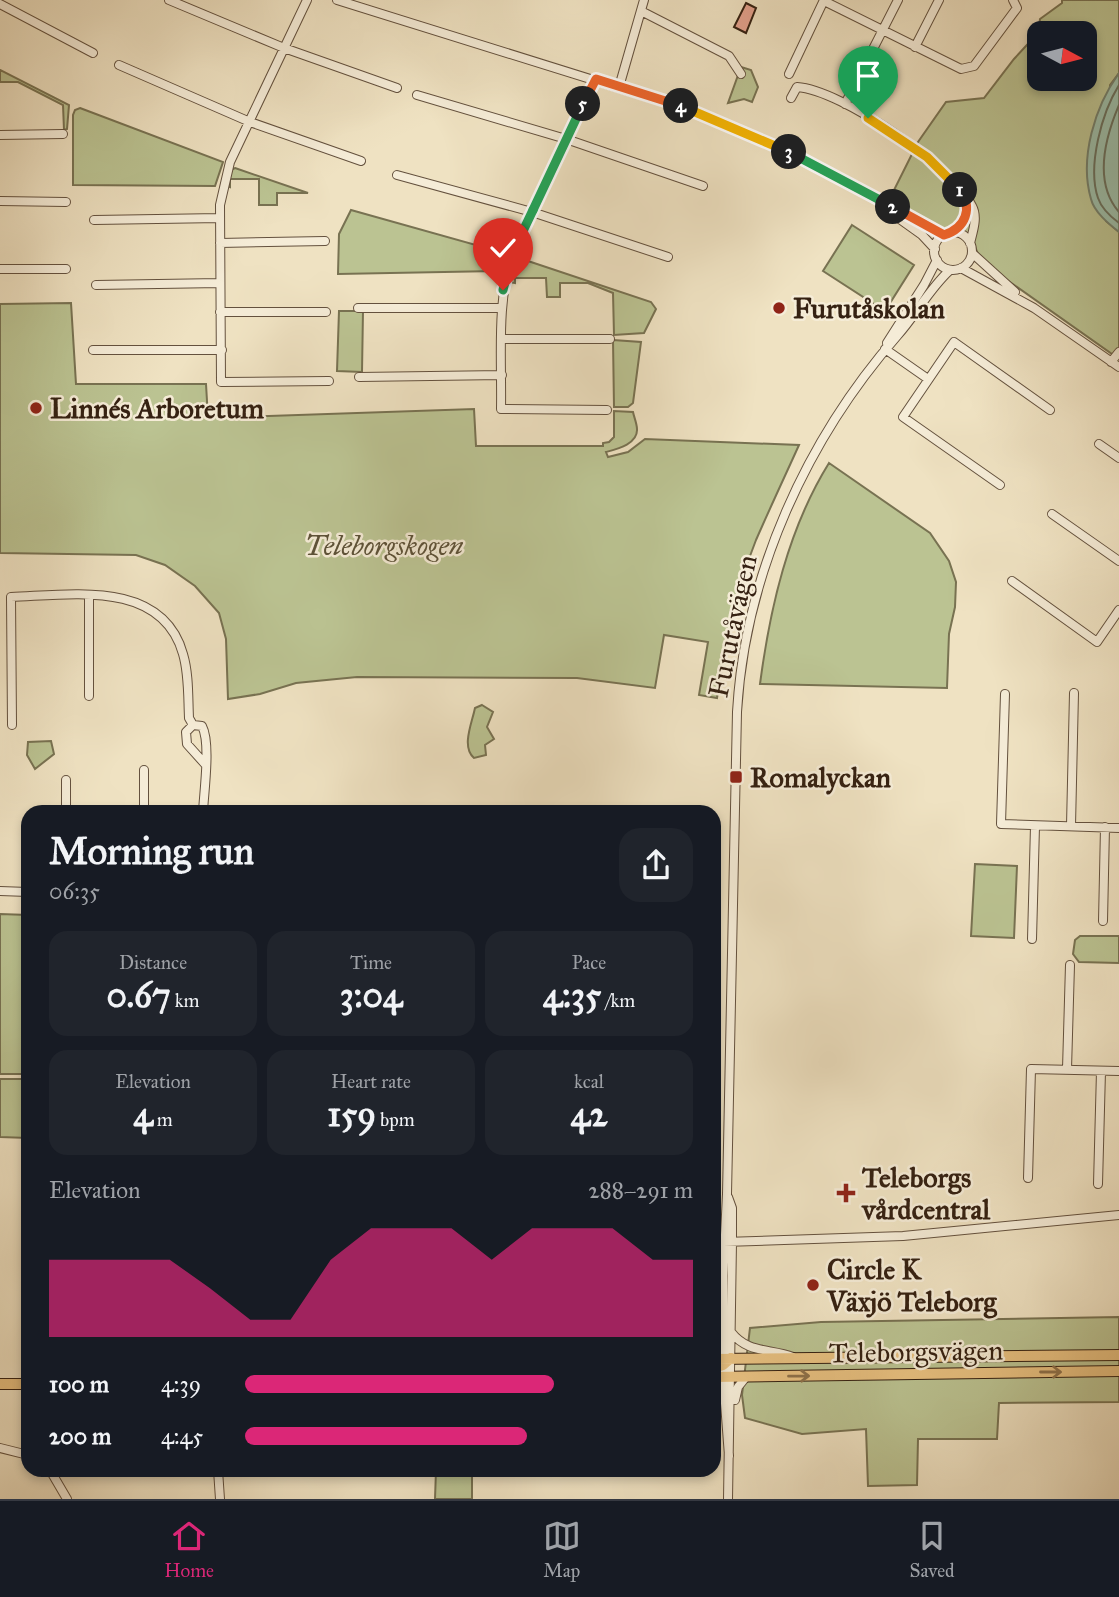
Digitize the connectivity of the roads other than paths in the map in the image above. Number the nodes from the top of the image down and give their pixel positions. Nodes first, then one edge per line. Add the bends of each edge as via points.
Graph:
1 (169, 0) edge
2 (307, 0) edge
3 (337, 0) edge
4 (643, 0) edge
5 (898, 0) edge
6 (939, 0) edge
7 (1013, 0) edge
8 (824, 1) edge
9 (0, 4) edge
10 (641, 10) junction
11 (883, 30) junction
12 (915, 47) junction
13 (284, 48) junction
14 (93, 53) dead end
15 (119, 65) dead end
16 (741, 74) dead end
17 (789, 74) dead end
18 (596, 79) junction
19 (619, 87) junction
20 (397, 88) dead end
21 (417, 96) dead end
22 (790, 98) dead end
23 (845, 104) junction
24 (250, 122) junction
25 (63, 134) dead end
26 (0, 135) edge
27 (566, 139) junction
28 (361, 161) dead end
29 (397, 175) dead end
30 (703, 186) dead end
31 (854, 187) junction
32 (967, 199) junction
33 (0, 201) edge
34 (66, 202) dead end
35 (532, 212) junction
36 (220, 218) junction
37 (94, 220) dead end
38 (948, 234) junction
39 (325, 241) dead end
40 (220, 243) junction
41 (970, 243) junction
42 (935, 249) junction
43 (972, 253) junction
44 (668, 257) dead end
45 (937, 260) junction
46 (961, 268) junction
47 (0, 269) edge
48 (66, 269) dead end
49 (950, 270) junction
50 (220, 284) junction
51 (96, 285) dead end
52 (358, 308) dead end
53 (502, 308) junction
54 (1034, 308) junction
55 (220, 312) junction
56 (326, 312) dead end
57 (502, 339) junction
58 (610, 339) dead end
59 (885, 349) junction
60 (93, 350) dead end
61 (222, 350) junction
62 (1119, 352) edge
63 (1115, 365) edge
64 (502, 375) junction
65 (359, 377) dead end
66 (928, 379) junction
67 (329, 381) dead end
68 (607, 410) dead end
69 (1050, 410) dead end
70 (1099, 444) dead end
71 (1119, 458) edge
72 (1000, 485) dead end
73 (1052, 514) dead end
74 (1119, 561) edge
75 (1012, 581) dead end
76 (89, 595) junction
77 (1119, 610) edge
78 (1074, 693) dead end
79 (1005, 694) dead end
80 (89, 696) dead end
81 (12, 725) dead end
82 (193, 725) junction
83 (205, 764) junction
84 (144, 769) dead end
85 (66, 780) dead end
86 (66, 805) edge
87 (144, 805) edge
88 (203, 805) edge
89 (1035, 826) junction
90 (1071, 826) junction
91 (1105, 827) junction
92 (1119, 828) edge
93 (0, 891) edge
94 (21, 892) edge
95 (1103, 921) dead end
96 (1032, 939) dead end
97 (1070, 965) dead end
98 (1067, 1069) junction
99 (1101, 1071) junction
100 (1119, 1072) edge
101 (1028, 1178) dead end
102 (1098, 1184) dead end
103 (1119, 1215) edge
104 (728, 1242) junction
105 (723, 1276) edge
106 (731, 1332) junction
107 (1119, 1354) edge
108 (793, 1357) junction
109 (721, 1362) edge
110 (1119, 1371) edge
111 (722, 1377) edge
112 (746, 1377) junction
113 (0, 1384) edge
114 (21, 1384) edge
115 (731, 1420) junction
116 (0, 1448) edge
117 (21, 1453) edge
118 (729, 1456) junction
119 (54, 1477) edge
120 (218, 1477) edge
121 (67, 1499) edge
122 (220, 1499) edge
123 (728, 1499) edge

1 - 13 street
2 - 13 street
3 - 18 street
4 - 10 street
5 - 11 street
6 - 12 street
7 - 12 street via 1017,8 974,66 961,69
8 - 11 street
8 - 17 street
9 - 14 street
10 - 16 street via 729,56
10 - 19 street
11 - 12 street
11 - 23 street
13 - 20 street
13 - 24 street
15 - 24 street
18 - 19 street
18 - 27 street
19 - 31 street via 744,131
21 - 27 street
22 - 23 street via 797,87
23 - 32 street via 927,157
24 - 28 street
24 - 36 street via 223,183
25 - 26 street
27 - 30 street
27 - 35 street
29 - 35 street
31 - 38 street
31 - 42 street
32 - 38 street via 963,223
32 - 41 street via 975,216
33 - 34 street
35 - 44 street
35 - 53 street via 506,272
36 - 37 street
36 - 40 street
38 - 41 street via 962,235
38 - 42 street
39 - 40 street
40 - 50 street
41 - 43 street
42 - 45 street
43 - 46 street
43 - 54 street
45 - 49 street
45 - 59 street, Furutåvägen
46 - 49 street
46 - 54 street
47 - 48 street
49 - 59 street, Furutåvägen
50 - 51 street
50 - 55 street
52 - 53 street
53 - 57 street
54 - 63 street
55 - 56 street
55 - 61 street
57 - 58 street
57 - 64 street
59 - 66 street
59 - 104 street, Furutåvägen via 799,482 761,581 743,657 737,712
60 - 61 street
61 - 67 street via 221,382
62 - 63 street
64 - 65 street
64 - 68 street via 501,409
66 - 69 street via 954,342
66 - 72 street via 903,417
70 - 71 street
73 - 74 street
75 - 77 street via 1097,642
76 - 80 street
76 - 81 street via 11,597
76 - 82 street via 134,601 170,627 184,655
78 - 90 street
79 - 89 street via 1001,824
82 - 83 street via 202,726 205,732
82 - 83 street via 186,732 187,744
83 - 88 street
84 - 87 street
85 - 86 street
89 - 90 street
89 - 96 street
90 - 91 street
91 - 92 street
91 - 95 street
93 - 94 street
97 - 98 street
98 - 99 street
98 - 101 street via 1031,1069
99 - 100 street
99 - 102 street
103 - 104 street via 903,1236
104 - 105 street, Furutåvägen
105 - 106 street, Furutåvägen
105 - 109 street, Furutåvägen
106 - 108 street via 750,1349
106 - 109 street, Furutåvägen
107 - 108 main road, Teleborgsvägen
108 - 109 main road, Teleborgsvägen
109 - 111 street, Furutåvägen
112 -> 110 main road, Teleborgsvägen
111 - 112 main road, Teleborgsvägen
111 - 115 street
111 - 118 street
112 - 115 street via 736,1390
113 - 114 main road
115 - 118 street
116 - 117 street
118 - 123 street
119 - 121 street
120 - 122 street

